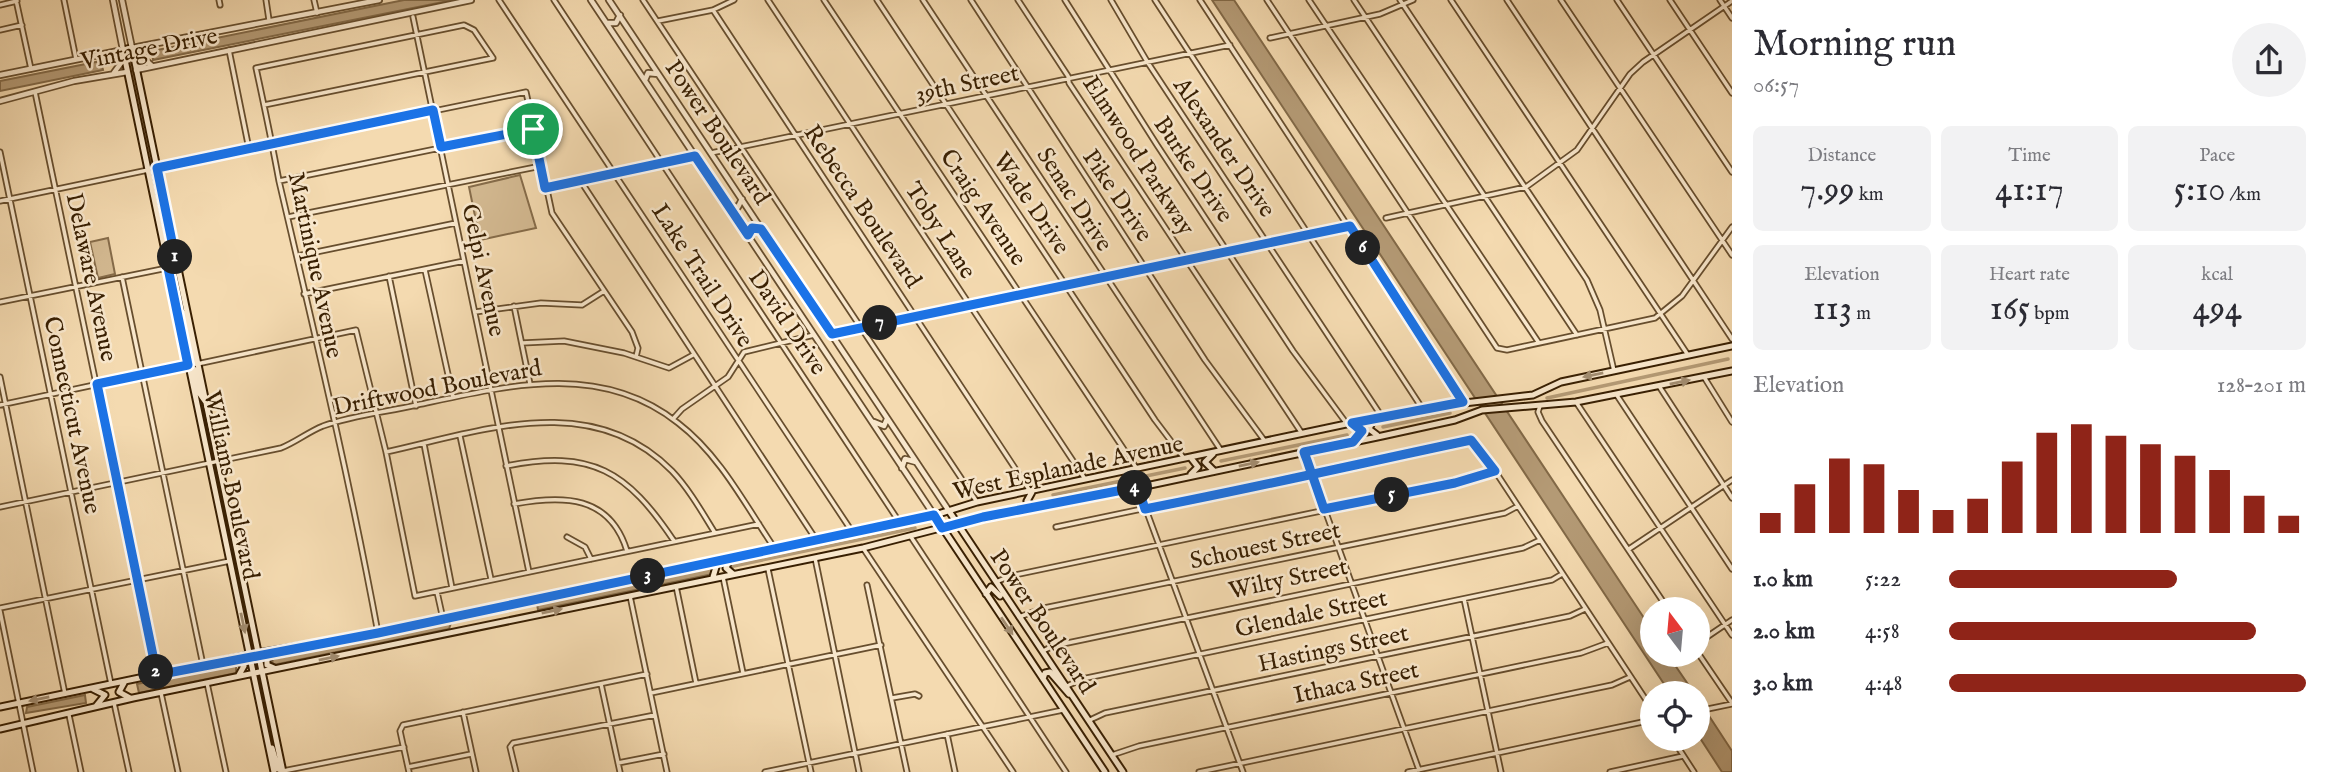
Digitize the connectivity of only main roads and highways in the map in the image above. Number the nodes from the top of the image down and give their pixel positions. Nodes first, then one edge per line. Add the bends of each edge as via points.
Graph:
1 (132, 48) joint
2 (123, 50) joint
3 (136, 70) junction
4 (127, 72) junction
5 (138, 124) junction
6 (152, 148) junction
7 (144, 151) junction
8 (157, 168) junction
9 (148, 170) junction
10 (161, 188) junction
11 (177, 310) junction
12 (1730, 349) edge
13 (198, 364) junction
14 (188, 365) junction
15 (1732, 369) edge
16 (1549, 388) junction
17 (205, 401) junction
18 (1506, 403) junction
19 (1543, 405) junction
20 (1379, 418) junction
21 (1349, 424) junction
22 (1382, 436) junction
23 (1353, 442) junction
24 (1218, 452) junction
25 (1187, 458) junction
26 (1214, 471) junction
27 (1185, 477) junction
28 (1038, 489) junction
29 (1035, 507) junction
30 (949, 511) junction
31 (934, 515) junction
32 (922, 519) junction
33 (957, 524) junction
34 (942, 528) junction
35 (224, 533) junction
36 (923, 533) junction
37 (730, 558) junction
38 (230, 561) junction
39 (239, 563) junction
40 (707, 563) junction
41 (986, 568) junction
42 (735, 574) junction
43 (973, 574) junction
44 (710, 579) junction
45 (245, 593) junction
46 (986, 594) junction
47 (1008, 601) junction
48 (522, 603) junction
49 (495, 608) junction
50 (512, 619) junction
51 (472, 628) junction
52 (293, 648) junction
53 (259, 653) junction
54 (249, 655) junction
55 (234, 659) junction
56 (276, 669) junction
57 (262, 672) junction
58 (253, 674) junction
59 (237, 677) junction
60 (1043, 679) junction
61 (127, 681) junction
62 (90, 689) junction
63 (1072, 696) junction
64 (133, 698) junction
65 (0, 707) edge
66 (84, 712) junction
67 (0, 729) edge
68 (266, 736) junction
69 (283, 771) edge
70 (274, 772) edge
71 (1105, 772) edge
72 (1123, 772) edge

1 - 2 main road, Vintage Drive
1 - 3 main road, Williams Boulevard
2 - 4 main road, Williams Boulevard
3 - 4 main road, Vintage Drive
3 - 6 main road, Williams Boulevard
4 - 5 main road, Williams Boulevard
5 - 6 main road via 144,126
5 - 7 main road, Williams Boulevard
6 - 8 main road, Williams Boulevard
7 - 8 main road via 151,167
7 - 9 main road, Williams Boulevard
8 - 10 main road, Williams Boulevard
9 - 10 main road via 154,172
9 - 11 main road, Williams Boulevard
10 - 13 main road, Williams Boulevard
11 - 13 main road via 182,312 192,360
11 - 14 main road, Williams Boulevard
12 -> 16 main road, West Esplanade Avenue
13 - 17 main road, Williams Boulevard
14 - 17 main road via 194,369
14 - 35 main road, Williams Boulevard
19 -> 15 main road, West Esplanade Avenue
16 - 18 main road, West Esplanade Avenue
16 - 19 main road via 1540,396
17 - 39 main road, Williams Boulevard
18 - 19 main road, West Esplanade Avenue
18 - 20 main road, West Esplanade Avenue via 1463,402
18 - 22 main road, West Esplanade Avenue
20 - 21 main road, West Esplanade Avenue
20 - 22 main road via 1369,429
21 - 23 main road via 1362,431
21 - 24 main road, West Esplanade Avenue
22 - 23 main road, West Esplanade Avenue
26 -> 23 main road, West Esplanade Avenue
24 - 25 main road, West Esplanade Avenue
24 - 26 main road via 1205,462
25 - 27 main road via 1198,467
25 - 28 main road, West Esplanade Avenue
26 - 27 main road, West Esplanade Avenue
27 - 29 main road, West Esplanade Avenue
28 - 29 main road via 1027,498
28 - 30 main road, West Esplanade Avenue
29 - 33 main road, West Esplanade Avenue
30 - 31 main road, West Esplanade Avenue
30 - 33 main road, Power Boulevard
30 - 34 main road
31 - 32 main road, West Esplanade Avenue
31 - 34 main road, Power Boulevard
32 - 36 main road via 930,520 932,526
32 - 37 main road, West Esplanade Avenue
33 - 34 main road, West Esplanade Avenue
33 - 41 main road, Power Boulevard
34 - 36 main road, West Esplanade Avenue
34 - 43 main road, Power Boulevard
35 - 38 main road, Williams Boulevard
35 - 39 main road
36 - 42 main road, West Esplanade Avenue
37 - 40 main road, West Esplanade Avenue
37 - 42 main road via 726,568
38 - 45 main road
38 -> 54 main road, Williams Boulevard
39 - 45 main road, Williams Boulevard
40 - 44 main road via 716,567
40 - 48 main road, West Esplanade Avenue
41 - 43 main road via 984,579
41 - 47 main road, Power Boulevard
42 - 44 main road, West Esplanade Avenue
43 - 46 main road, Power Boulevard
50 -> 44 main road, West Esplanade Avenue
45 - 53 main road, Williams Boulevard
46 - 47 main road via 993,587
46 -> 60 main road, Power Boulevard
47 - 63 main road, Power Boulevard
48 - 49 main road, West Esplanade Avenue
48 - 50 main road via 531,612
49 - 51 main road via 460,621
49 - 52 main road, West Esplanade Avenue
50 - 51 main road, West Esplanade Avenue
56 -> 51 main road, West Esplanade Avenue
52 - 53 main road, West Esplanade Avenue
52 - 56 main road via 269,657 267,665
53 - 54 main road, West Esplanade Avenue
53 - 57 main road, Williams Boulevard
54 - 55 main road, West Esplanade Avenue
54 - 58 main road, Williams Boulevard
55 - 59 main road via 244,668
55 - 61 main road, West Esplanade Avenue
56 - 57 main road, West Esplanade Avenue
57 - 58 main road, West Esplanade Avenue
57 - 69 main road, Williams Boulevard
58 - 59 main road, West Esplanade Avenue
58 - 68 main road, Williams Boulevard
59 - 64 main road, West Esplanade Avenue
60 - 63 main road via 1050,672
60 - 71 main road, Power Boulevard
61 - 62 main road, West Esplanade Avenue
61 - 64 main road via 119,692
62 -> 65 main road, West Esplanade Avenue
62 - 66 main road via 102,691 104,698
63 - 72 main road, Power Boulevard
64 - 66 main road, West Esplanade Avenue
66 - 67 main road, West Esplanade Avenue
68 - 69 main road via 278,769
68 - 70 main road, Williams Boulevard

